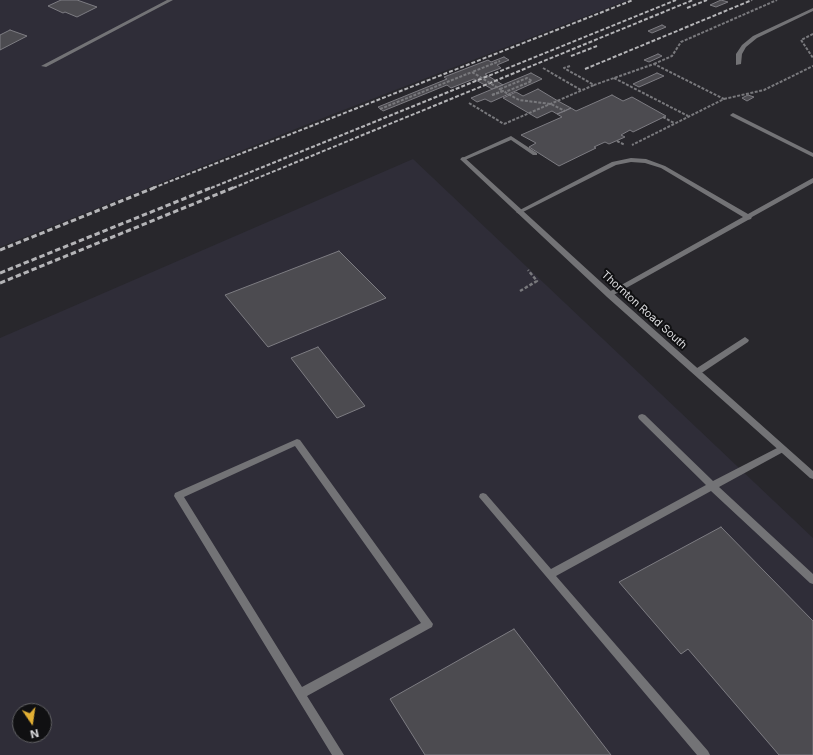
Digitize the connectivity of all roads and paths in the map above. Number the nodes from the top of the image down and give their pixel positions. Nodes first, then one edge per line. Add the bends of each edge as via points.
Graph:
1 (171, 0) edge
2 (776, 0) edge
3 (813, 9) edge
4 (813, 34) edge
5 (813, 58) edge
6 (500, 61) dead end
7 (654, 64) junction
8 (738, 64) dead end
9 (44, 66) dead end
10 (570, 66) dead end
11 (813, 66) edge
12 (543, 68) dead end
13 (472, 72) junction
14 (613, 78) junction
15 (594, 85) junction
16 (581, 90) junction
17 (503, 91) junction
18 (492, 95) dead end
19 (724, 99) junction
20 (469, 102) dead end
21 (551, 104) junction
22 (380, 109) dead end
23 (565, 111) dead end
24 (529, 113) dead end
25 (733, 115) dead end
26 (663, 117) dead end
27 (674, 123) dead end
28 (504, 124) dead end
29 (617, 141) dead end
30 (628, 147) dead end
31 (535, 154) dead end
32 (813, 155) edge
33 (813, 180) edge
34 (519, 212) junction
35 (749, 218) junction
36 (528, 270) dead end
37 (520, 291) dead end
38 (610, 295) junction
39 (745, 340) dead end
40 (697, 372) junction
41 (642, 417) dead end
42 (782, 449) junction
43 (813, 476) edge
44 (712, 486) junction
45 (484, 497) dead end
46 (551, 574) junction
47 (813, 580) edge
48 (300, 694) junction
49 (338, 755) edge
50 (704, 755) edge

1 - 9 street
2 - 7 path via 681,42 672,56
3 - 8 street via 754,37 739,54
4 - 5 path via 801,40
6 - 13 path, bridge
7 - 14 path
7 - 19 path
10 - 15 path via 564,68
11 - 19 path via 764,90
12 - 16 path
13 - 17 path, bridge
13 - 22 path
14 - 15 path
14 - 19 path via 688,116
15 - 16 path
16 - 21 path
17 - 17 path via 532,81 527,78
17 - 18 path
17 - 21 path via 519,100
20 - 28 path
21 - 23 path
21 - 24 path
25 - 32 street
26 - 27 path
29 - 30 path
31 - 34 street, Thornton Road South via 511,138 463,159
33 - 35 street
34 - 35 street via 614,163 631,160 646,161 663,167
34 - 38 street, Thornton Road South
35 - 38 street
36 - 37 path via 537,281
38 - 40 street, Thornton Road South
39 - 40 street
40 - 42 street, Thornton Road South
41 - 44 street
42 - 43 street, Thornton Road South
42 - 44 street
44 - 46 street
44 - 47 street
45 - 46 street
46 - 50 street
48 - 48 street via 178,496 297,442 428,624
48 - 49 street

